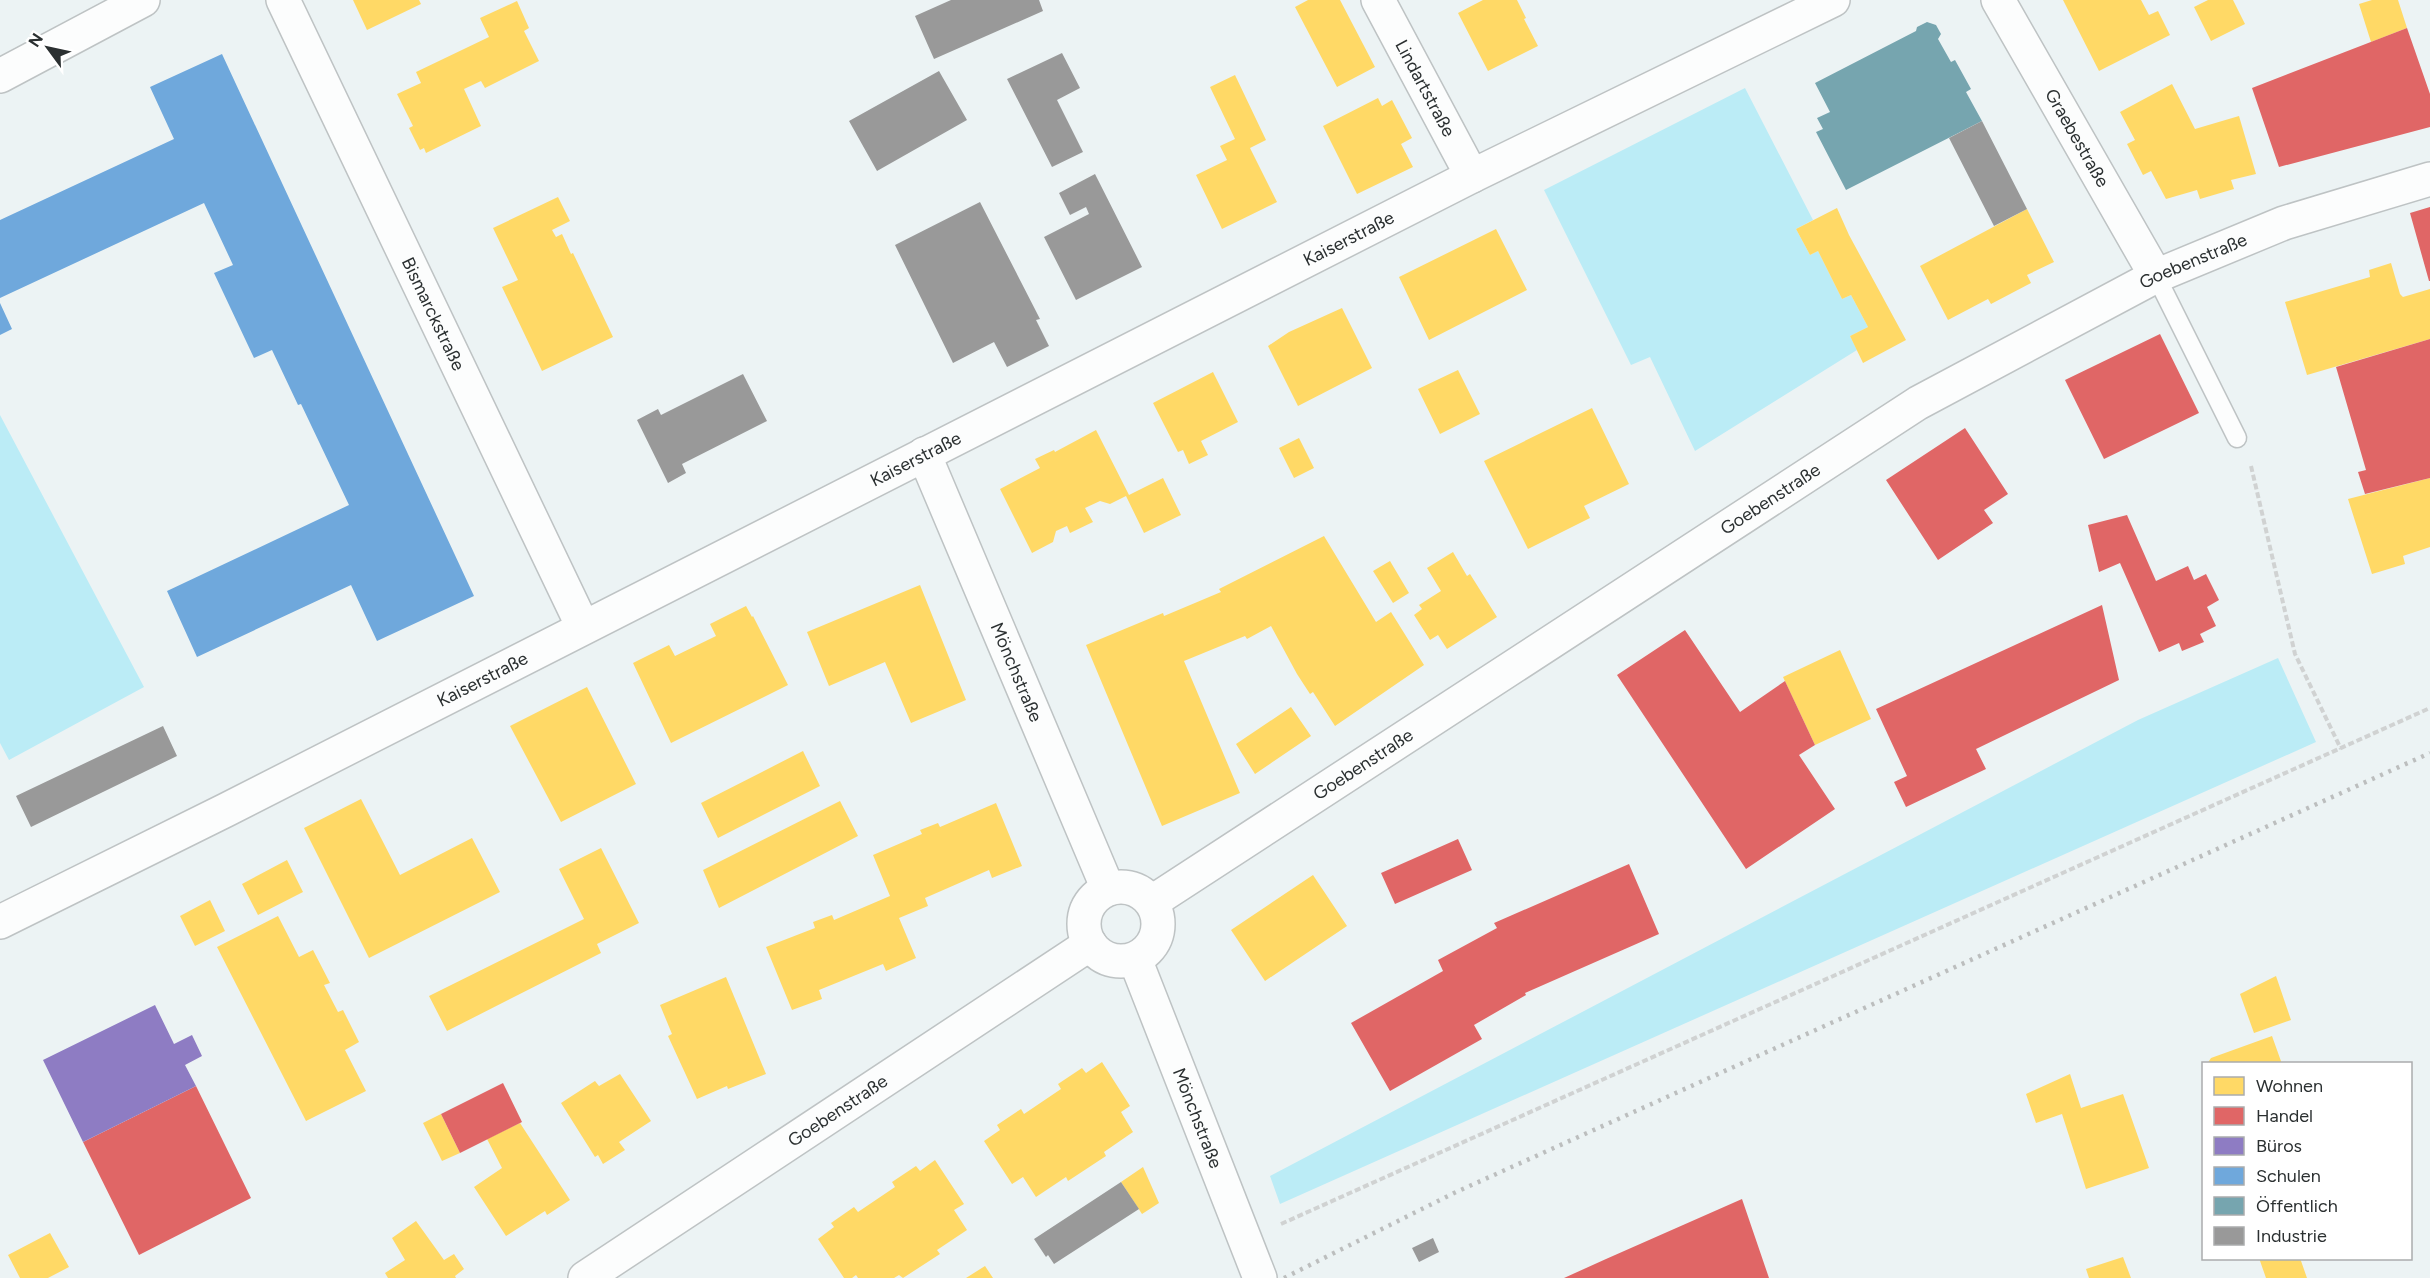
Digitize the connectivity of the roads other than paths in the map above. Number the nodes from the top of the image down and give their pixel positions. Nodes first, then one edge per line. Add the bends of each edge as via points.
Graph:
1 (144, 0) edge
2 (283, 0) edge
3 (1377, 0) edge
4 (1833, 0) edge
5 (1998, 0) edge
6 (0, 76) edge
7 (1472, 176) junction
8 (2430, 179) edge
9 (2156, 276) junction
10 (2237, 438) road end
11 (924, 454) junction
12 (583, 627) junction
13 (1108, 889) junction
14 (1152, 902) junction
15 (0, 922) edge
16 (1090, 944) junction
17 (1135, 959) junction
18 (585, 1278) edge
19 (1260, 1278) edge

1 - 6 street
2 - 12 street, Bismarckstraße
3 - 7 street, Lindartstraße
4 - 7 street, Kaiserstraße
5 - 9 street, Graebestraße
7 - 11 street, Kaiserstraße
8 - 9 street, Goebenstraße via 2283,223
9 - 10 lane
9 - 14 street, Goebenstraße via 1918,403
11 - 12 street, Kaiserstraße
11 - 13 street, Mönchstraße
12 - 15 street, Kaiserstraße
13 - 14 street via 1132,888
13 - 16 street via 1094,898 1086,912 1084,928
14 - 17 street via 1158,918 1157,935 1149,949
16 - 17 street via 1110,960
16 - 18 street, Goebenstraße
17 - 19 street, Mönchstraße

